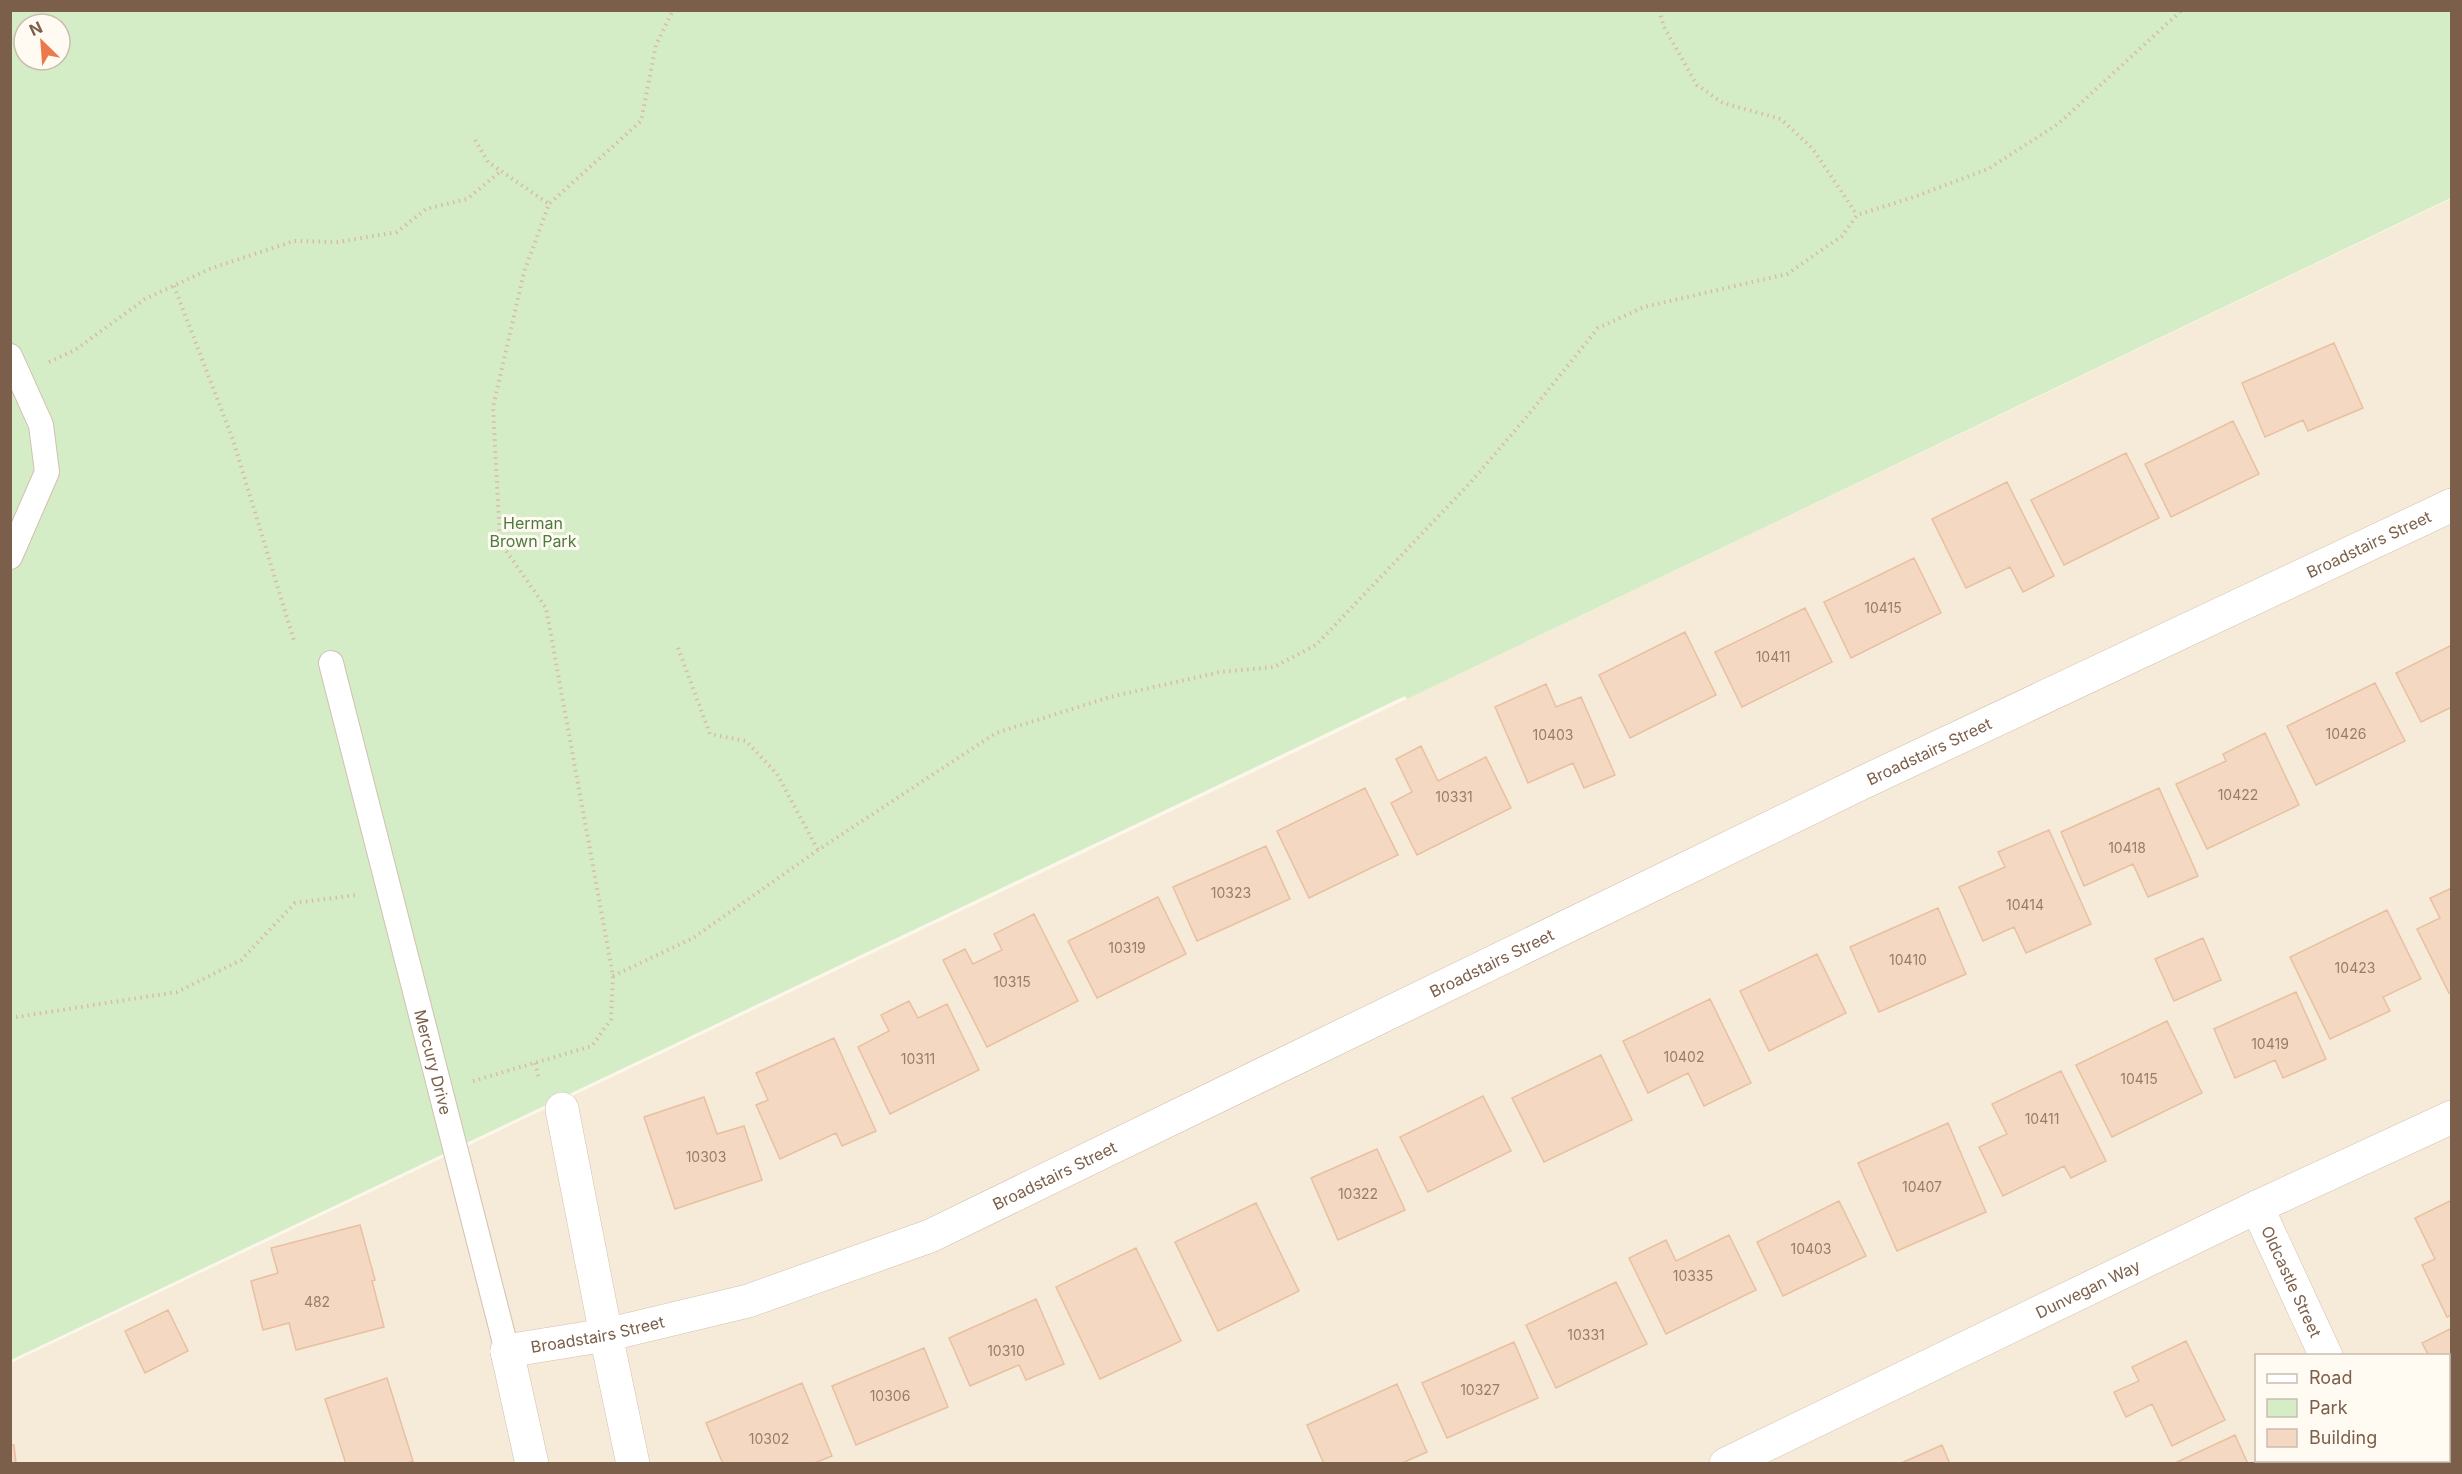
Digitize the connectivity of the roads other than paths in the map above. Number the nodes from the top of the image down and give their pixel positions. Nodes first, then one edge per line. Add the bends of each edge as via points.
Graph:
1 (15, 366) edge
2 (2451, 505) edge
3 (10, 557) edge
4 (331, 663) dead end
5 (562, 1109) dead end
6 (2451, 1117) edge
7 (2257, 1207) junction
8 (606, 1335) junction
9 (507, 1352) junction
10 (2325, 1354) edge
11 (1765, 1455) edge
12 (532, 1464) edge
13 (633, 1464) edge
14 (1726, 1464) edge

1 - 3 lane via 41,425 47,472
2 - 8 street, Broadstairs Street via 1853,787 930,1236 748,1301
4 - 9 lane, Mercury Drive
5 - 8 street
6 - 7 street, Dunvegan Way
7 - 10 street, Oldcastle Street
7 - 11 street, Dunvegan Way
8 - 9 street, Broadstairs Street
8 - 13 street
9 - 12 street, Mercury Drive
11 - 14 street, Dunvegan Way

